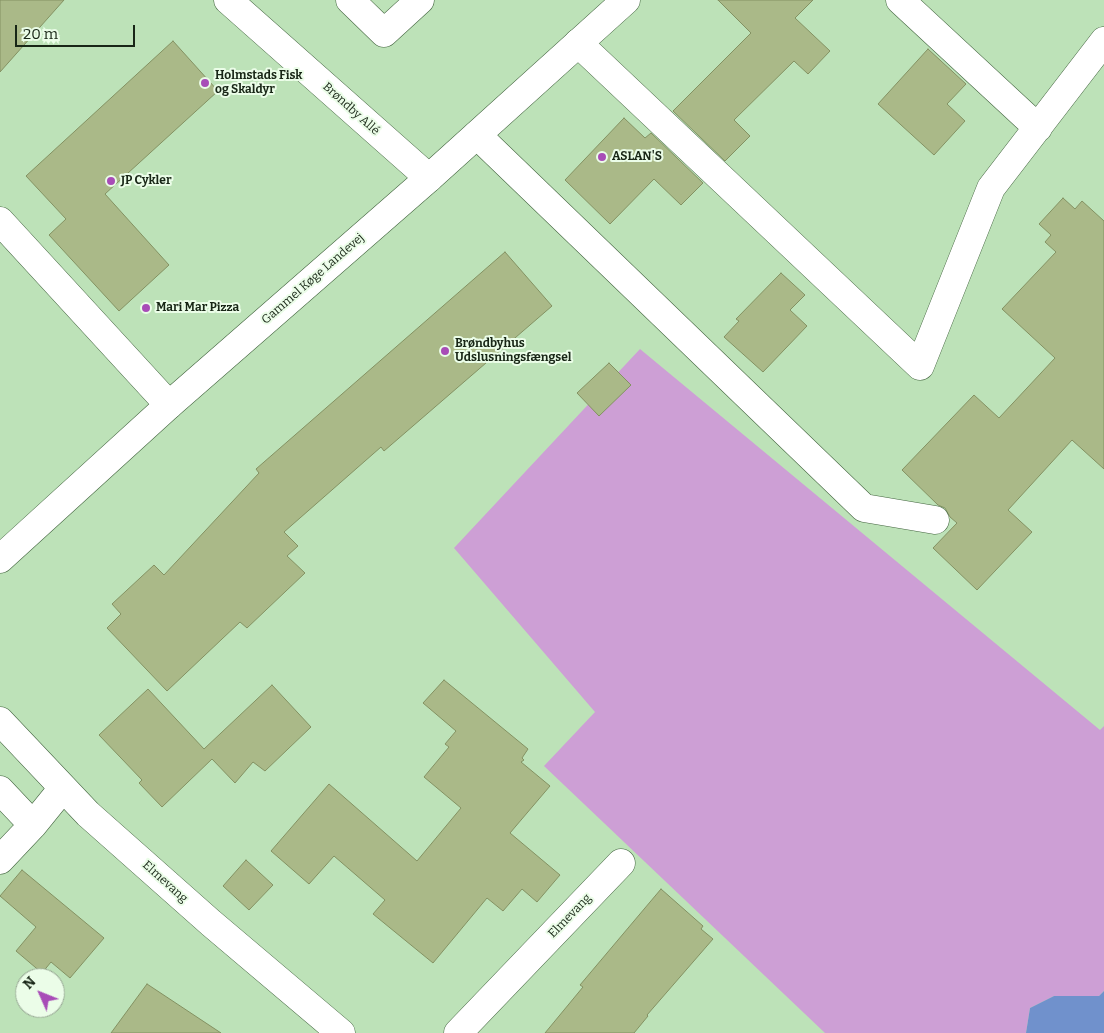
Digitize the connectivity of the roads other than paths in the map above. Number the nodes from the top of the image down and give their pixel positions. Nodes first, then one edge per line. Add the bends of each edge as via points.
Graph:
1 (228, 0) edge
2 (350, 0) edge
3 (420, 0) edge
4 (626, 0) edge
5 (900, 0) edge
6 (1104, 41) edge
7 (578, 43) junction
8 (1038, 128) junction
9 (477, 135) junction
10 (429, 178) junction
11 (0, 221) edge
12 (169, 404) junction
13 (935, 520) dead end
14 (0, 559) edge
15 (0, 721) edge
16 (63, 788) junction
17 (0, 790) edge
18 (34, 825) junction
19 (0, 860) edge
20 (621, 863) dead end
21 (341, 1033) edge
22 (458, 1033) edge

1 - 10 street, Brøndby Allé
2 - 3 street via 384,33
4 - 7 street, Gammel Køge Landevej
5 - 8 street
6 - 8 street
7 - 8 street via 920,366 991,188
7 - 9 street, Gammel Køge Landevej
9 - 10 street, Gammel Køge Landevej
9 - 13 street via 864,508
10 - 12 street, Gammel Køge Landevej
11 - 12 street
12 - 14 street, Gammel Køge Landevej
15 - 16 street, Elmevang
16 - 18 street
16 - 21 street, Elmevang via 212,924
17 - 18 street
18 - 19 street
20 - 22 street, Elmevang

